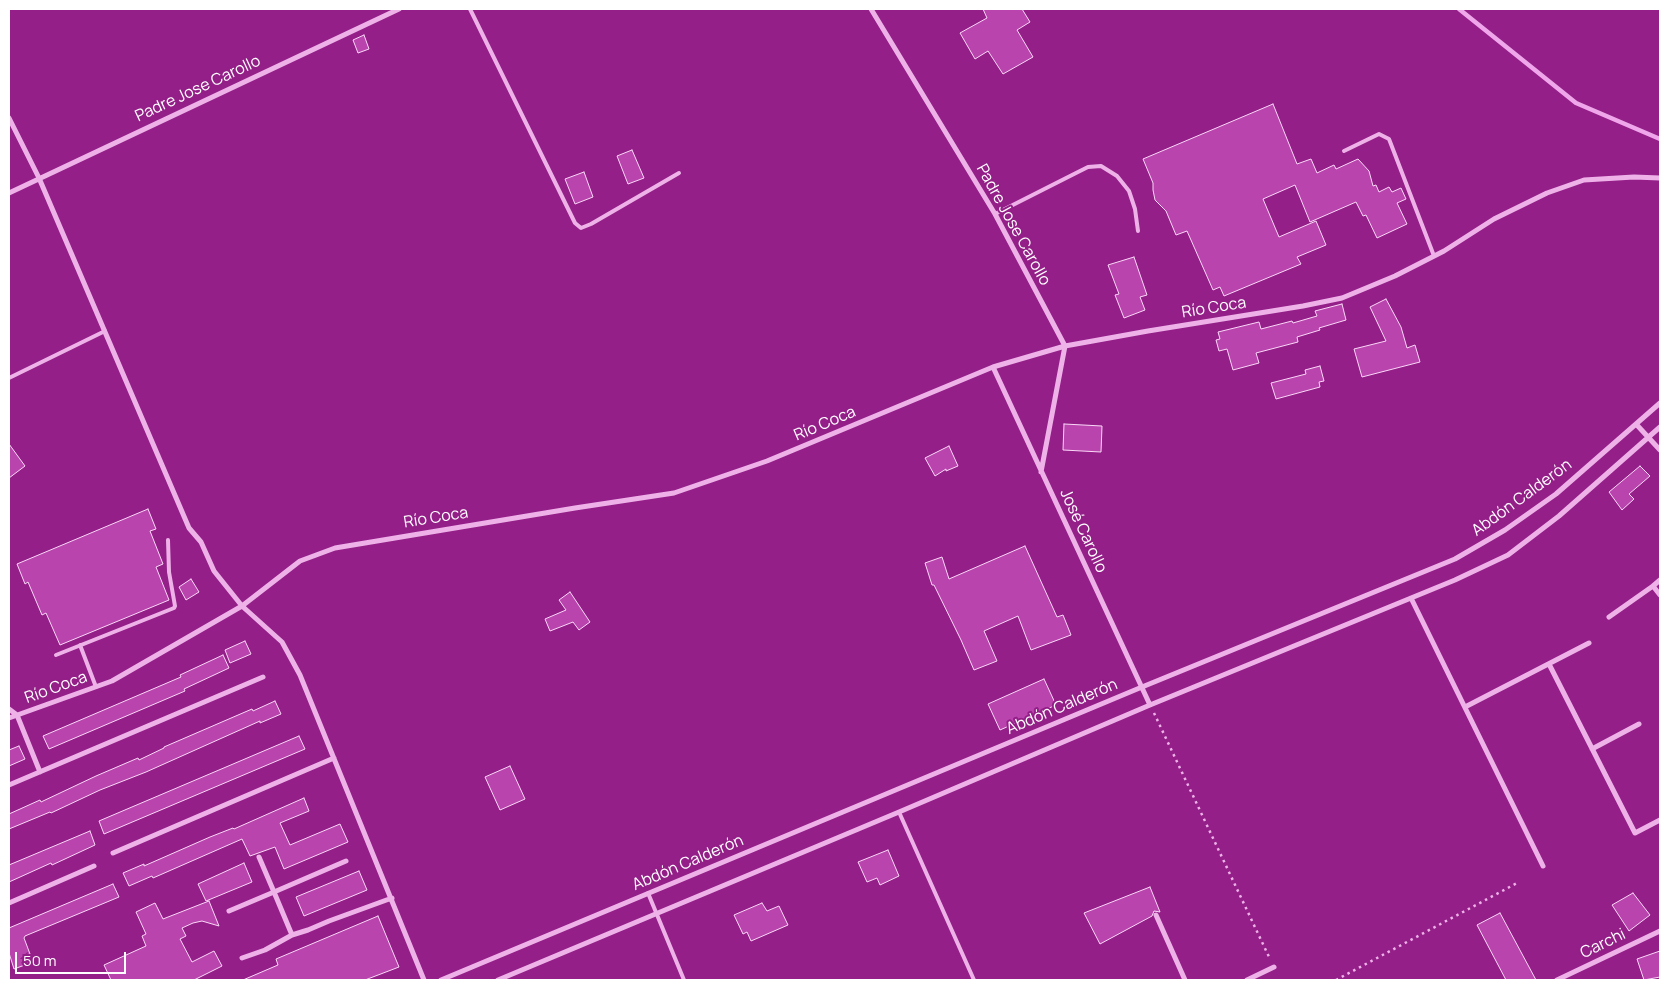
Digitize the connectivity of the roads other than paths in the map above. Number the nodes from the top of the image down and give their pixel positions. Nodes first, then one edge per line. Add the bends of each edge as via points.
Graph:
1 (399, 9) edge
2 (470, 9) edge
3 (871, 9) edge
4 (9, 118) edge
5 (1344, 152) dead end
6 (679, 173) dead end
7 (39, 178) junction
8 (1660, 178) edge
9 (9, 193) edge
10 (995, 214) junction
11 (1138, 231) dead end
12 (1434, 256) junction
13 (105, 331) junction
14 (1065, 346) junction
15 (993, 367) junction
16 (9, 378) edge
17 (1660, 403) edge
18 (1636, 424) junction
19 (1660, 427) edge
20 (1649, 437) junction
21 (1660, 450) edge
22 (1041, 472) junction
23 (168, 540) dead end
24 (1660, 580) edge
25 (1653, 586) junction
26 (1660, 595) edge
27 (1410, 598) junction
28 (242, 606) junction
29 (1608, 618) dead end
30 (1589, 643) dead end
31 (80, 645) junction
32 (56, 655) dead end
33 (1549, 664) junction
34 (263, 677) dead end
35 (96, 687) junction
36 (1142, 687) junction
37 (1150, 705) junction
38 (1465, 707) junction
39 (9, 710) edge
40 (17, 716) junction
41 (9, 718) edge
42 (1639, 724) dead end
43 (1592, 749) junction
44 (334, 758) junction
45 (40, 772) junction
46 (9, 785) edge
47 (899, 812) junction
48 (1660, 820) edge
49 (113, 853) dead end
50 (259, 857) dead end
51 (346, 861) dead end
52 (94, 866) dead end
53 (1544, 866) dead end
54 (274, 892) junction
55 (648, 893) junction
56 (392, 898) junction
57 (9, 903) edge
58 (229, 911) dead end
59 (656, 914) junction
60 (1156, 915) dead end
61 (1660, 930) edge
62 (292, 935) junction
63 (242, 958) dead end
64 (1274, 966) road end
65 (424, 980) edge
66 (442, 980) edge
67 (498, 980) edge
68 (684, 980) edge
69 (974, 980) edge
70 (1185, 980) edge
71 (1247, 980) edge
72 (1557, 980) edge

1 - 7 street, Padre Jose Carollo
2 - 6 lane via 575,223 581,228
3 - 10 street, Padre Jose Carollo
4 - 7 street
5 - 12 lane via 1379,134 1389,139
7 - 9 street, Padre Jose Carollo
7 - 13 street
8 - 12 street, Río Coca via 1584,180 1547,193 1494,219
10 - 11 lane via 1083,169 1101,166 1117,176 1129,191 1136,209
10 - 14 street, Padre Jose Carollo
12 - 14 street, Río Coca via 1342,298
13 - 16 lane
13 - 28 street via 189,528 201,542 214,571
14 - 15 street, Río Coca
14 - 22 street
15 - 22 street, José Carollo
15 - 28 street, Río Coca via 767,462 674,494 335,548 300,561
17 - 18 street, Abdón Calderón
18 - 20 street
18 - 36 street, Abdón Calderón via 1556,494 1505,530 1455,559
19 - 20 street, Abdón Calderón
20 - 21 street
20 - 27 street, Abdón Calderón via 1559,516 1508,555
22 - 36 street, José Carollo
23 - 31 lane via 174,608
24 - 25 street
25 - 26 street
25 - 29 street
27 - 37 street, Abdón Calderón
27 - 38 street
28 - 35 street, Río Coca via 112,681
28 - 44 street via 282,642 300,675
30 - 33 street
31 - 32 lane
31 - 35 lane
33 - 38 street
33 - 43 street
34 - 45 street
35 - 40 street, Río Coca
36 - 37 street, José Carollo
36 - 55 street, Abdón Calderón
37 - 47 street, Abdón Calderón
38 - 53 street
39 - 40 street
40 - 41 street, Río Coca
40 - 45 street
42 - 43 street
43 - 48 street via 1635,833
44 - 49 street
44 - 56 street
45 - 46 street
47 - 59 street, Abdón Calderón
47 - 69 lane
50 - 54 street
51 - 54 street
52 - 57 street
54 - 58 street
54 - 62 street
55 - 59 lane
55 - 66 street, Abdón Calderón
56 - 62 street
56 - 65 street
59 - 67 street, Abdón Calderón
59 - 68 lane
60 - 70 street
61 - 72 street, Carchi
62 - 63 street
64 - 71 street

